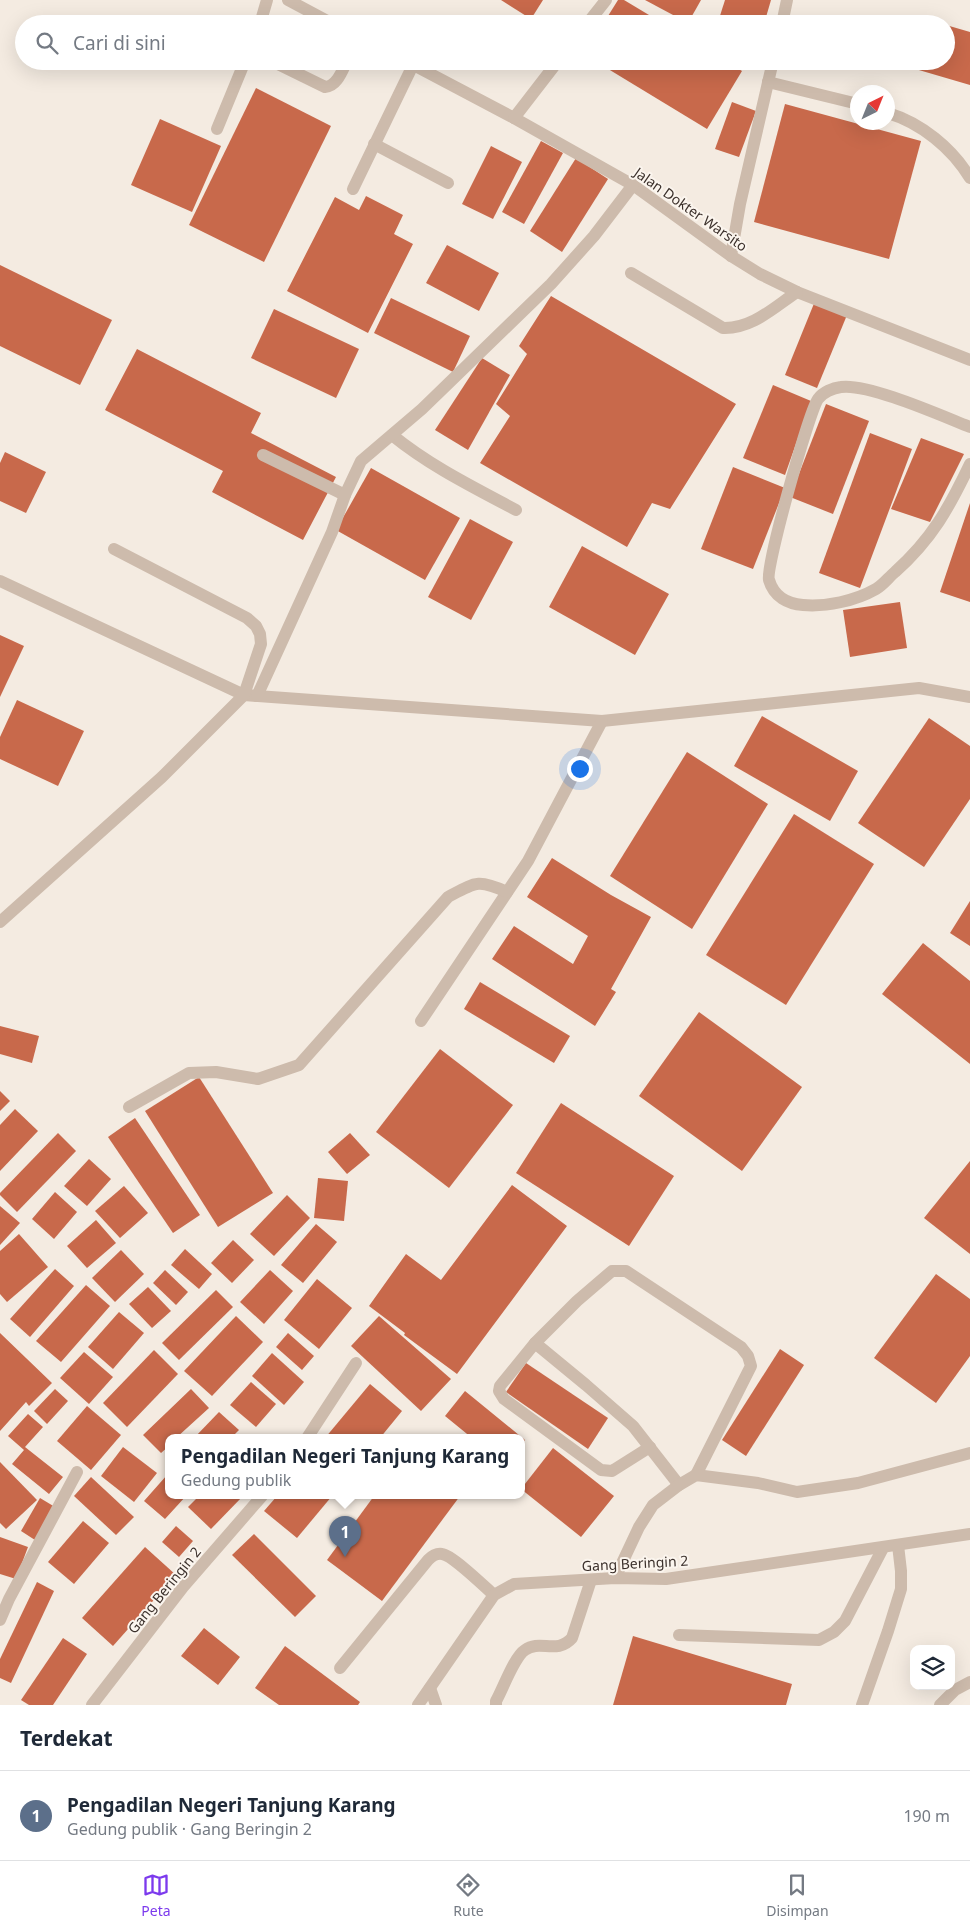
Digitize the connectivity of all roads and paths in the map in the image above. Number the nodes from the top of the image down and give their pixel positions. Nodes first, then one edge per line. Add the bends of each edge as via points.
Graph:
1 (267, 0) edge
2 (288, 0) edge
3 (606, 0) edge
4 (787, 0) edge
5 (263, 15) edge
6 (317, 15) edge
7 (594, 15) edge
8 (784, 15) edge
9 (241, 70) edge
10 (290, 70) edge
11 (342, 70) edge
12 (407, 70) edge
13 (423, 70) edge
14 (551, 70) edge
15 (771, 70) edge
16 (768, 82) junction
17 (850, 102) edge
18 (895, 115) edge
19 (514, 118) junction
20 (217, 129) dead end
21 (374, 144) junction
22 (970, 178) edge
23 (448, 183) dead end
24 (633, 186) junction
25 (352, 189) dead end
26 (730, 256) junction
27 (631, 273) dead end
28 (797, 292) junction
29 (970, 360) edge
30 (970, 427) edge
31 (392, 436) junction
32 (263, 455) dead end
33 (970, 464) edge
34 (345, 495) junction
35 (516, 510) dead end
36 (114, 549) dead end
37 (0, 581) edge
38 (244, 695) junction
39 (257, 696) junction
40 (970, 697) edge
41 (602, 721) junction
42 (507, 892) junction
43 (0, 922) edge
44 (421, 1021) dead end
45 (129, 1107) dead end
46 (534, 1343) junction
47 (356, 1363) dead end
48 (310, 1434) edge
49 (650, 1447) junction
50 (970, 1453) edge
51 (76, 1472) dead end
52 (696, 1475) junction
53 (679, 1485) junction
54 (259, 1499) edge
55 (970, 1534) edge
56 (898, 1545) junction
57 (883, 1548) junction
58 (615, 1578) junction
59 (591, 1580) junction
60 (494, 1595) junction
61 (0, 1620) edge
62 (679, 1636) dead end
63 (340, 1668) dead end
64 (970, 1682) edge
65 (430, 1688) junction
66 (92, 1705) edge
67 (418, 1705) edge
68 (436, 1705) edge
69 (496, 1705) edge
70 (862, 1705) edge
71 (940, 1705) edge

1 - 5 street
2 - 6 street
3 - 7 street
4 - 8 street
9 - 20 street
10 - 11 street via 325,87 335,84
12 - 21 street
13 - 19 street, Jalan Dokter Warsito
14 - 19 street
15 - 16 street
16 - 17 street
16 - 26 street
18 - 22 street via 927,131
19 - 24 street, Jalan Dokter Warsito
21 - 23 street
21 - 25 street
24 - 26 street, Jalan Dokter Warsito
24 - 31 street via 594,236 550,284
26 - 28 street, Jalan Dokter Warsito
27 - 28 street via 722,328 748,325
28 - 29 street, Jalan Dokter Warsito
30 - 33 street via 861,388 841,387 826,391 813,409 777,536 768,579 776,593 789,604 816,606 850,599 876,589 926,541 940,522
31 - 34 street via 361,461
31 - 35 street via 431,464
32 - 34 street
34 - 39 street via 332,532
36 - 38 street via 247,618 256,626 261,644
37 - 38 street
38 - 39 street
38 - 43 street via 162,777
39 - 41 street
40 - 41 street via 919,688
41 - 42 street via 528,860
42 - 44 street
42 - 45 street via 475,882 448,897 299,1065 258,1079 216,1072 189,1073
46 - 49 street via 634,1426
46 - 49 street via 500,1386 498,1391 504,1399 601,1470 612,1471
46 - 52 street via 612,1271 626,1271 741,1347 751,1366
47 - 48 street
49 - 53 street
50 - 52 street via 858,1484 797,1492
51 - 61 street
52 - 53 street
53 - 58 street via 653,1505
54 - 66 street, Gang Beringin 2 via 183,1587
55 - 56 street, Gang Beringin 2
56 - 57 street, Gang Beringin 2
56 - 70 street via 901,1589
57 - 58 street, Gang Beringin 2 via 666,1579
57 - 62 street via 845,1621 819,1640
58 - 59 street, Gang Beringin 2
59 - 60 street, Gang Beringin 2 via 514,1584
59 - 69 street via 572,1638 560,1647 524,1650
60 - 63 street via 453,1560 444,1554 436,1554
60 - 65 street, Gang Beringin 2
64 - 71 street via 955,1690
65 - 67 street, Gang Beringin 2
65 - 68 street

